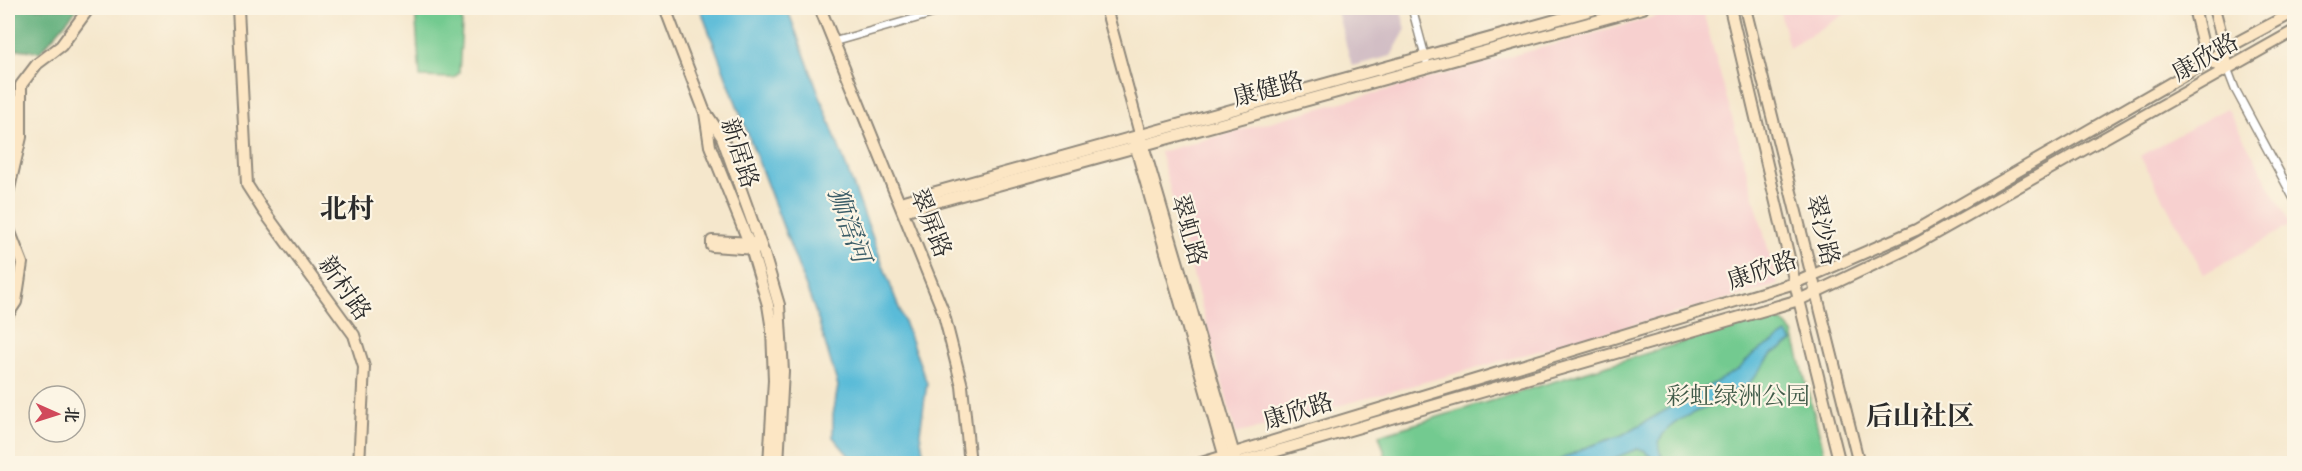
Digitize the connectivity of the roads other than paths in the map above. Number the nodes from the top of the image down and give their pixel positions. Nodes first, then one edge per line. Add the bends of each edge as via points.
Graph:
1 (89, 8) edge
2 (238, 8) edge
3 (664, 8) edge
4 (820, 8) edge
5 (952, 8) edge
6 (1099, 8) edge
7 (1106, 8) edge
8 (1412, 8) edge
9 (1599, 8) edge
10 (1643, 8) edge
11 (1730, 8) edge
12 (1745, 8) edge
13 (2194, 8) edge
14 (2214, 8) edge
15 (2295, 12) edge
16 (2295, 31) edge
17 (833, 42) junction
18 (2225, 49) junction
19 (1425, 55) junction
20 (2207, 62) junction
21 (1428, 67) junction
22 (2227, 68) junction
23 (1138, 141) junction
24 (8, 195) edge
25 (2295, 199) edge
26 (902, 207) junction
27 (756, 246) junction
28 (1812, 275) junction
29 (1795, 283) junction
30 (1816, 292) junction
31 (1799, 300) junction
32 (8, 314) edge
33 (1232, 460) edge
34 (2295, 460) edge
35 (359, 464) edge
36 (769, 464) edge
37 (778, 464) edge
38 (970, 464) edge
39 (1198, 464) edge
40 (1840, 464) edge
41 (1859, 464) edge
42 (2289, 464) edge

1 - 24 street via 61,46 37,64 21,85 21,137
2 - 35 street, 新村路 via 247,184 354,335 364,367
3 - 27 street, 新居路 via 704,110 710,146
4 - 17 street, 翠屏路
5 - 17 street
6 - 23 street, 翠虹路
7 - 23 street, 翠虹路
8 - 19 street
9 - 19 street, 康健路
10 - 21 street, 康健路
11 - 29 street, 翠沙路
12 - 28 street, 翠沙路
13 - 20 street
14 - 18 street
15 - 18 street, 康欣路
16 - 22 street, 康欣路
17 - 26 street, 翠屏路
18 - 20 street, 康欣路
18 - 22 street
19 - 21 street
19 - 23 street, 康健路
20 - 22 street
20 - 28 street, 康欣路 via 1916,230
21 - 23 street, 康健路
22 - 25 street
22 - 30 street, 康欣路 via 1911,247
23 - 26 street, 康健路
23 - 33 street, 翠虹路
24 - 32 street via 8,227 22,263 16,302
26 - 38 street, 翠屏路 via 950,336 963,394
27 - 36 street, 新居路 via 772,330 774,380
27 - 37 street, 新居路 via 779,305 782,330
28 - 29 street, 康欣路
28 - 30 street, 翠沙路
29 - 31 street, 翠沙路
29 - 33 street, 康欣路
30 - 31 street, 康欣路
30 - 41 street, 翠沙路
31 - 33 street, 康欣路
31 - 40 street, 翠沙路
33 - 39 street, 康欣路
34 - 42 street

